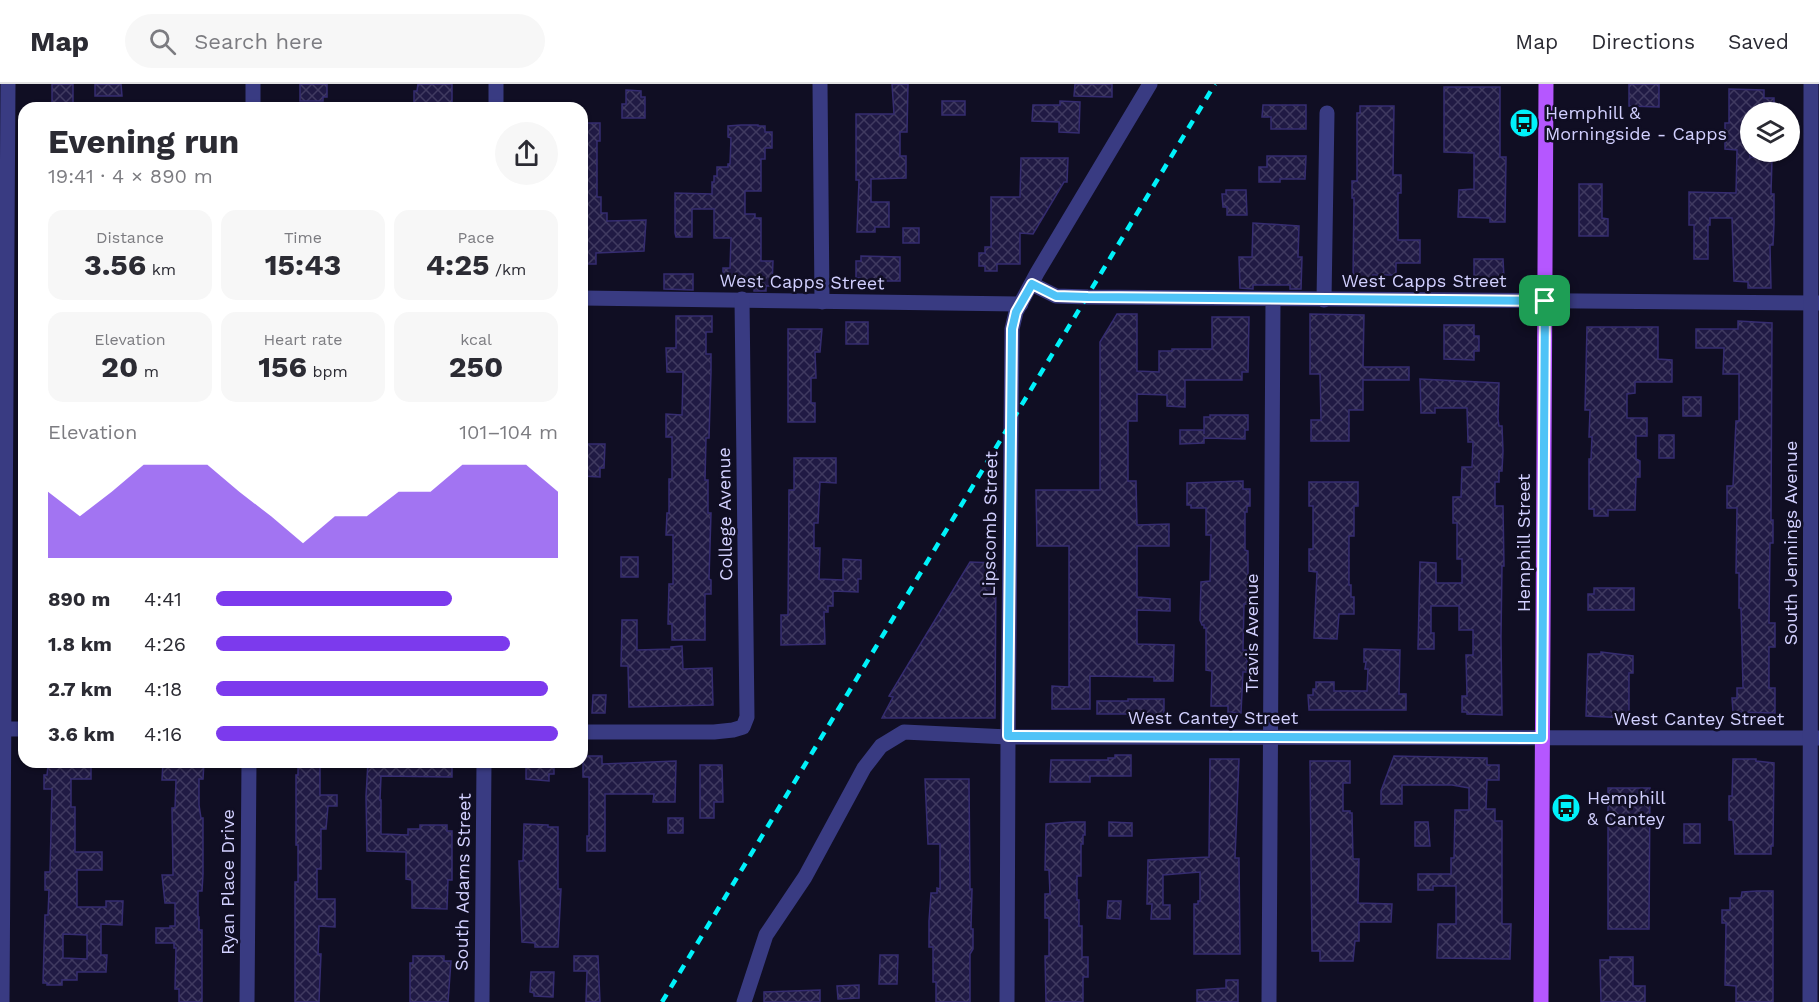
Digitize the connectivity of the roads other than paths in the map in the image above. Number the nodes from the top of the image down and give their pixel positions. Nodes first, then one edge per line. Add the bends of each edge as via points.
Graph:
1 (8, 84) edge
2 (254, 84) edge
3 (496, 84) edge
4 (820, 84) edge
5 (1150, 84) edge
6 (1546, 84) edge
7 (1811, 84) edge
8 (253, 102) edge
9 (496, 102) edge
10 (1326, 113) dead end
11 (1032, 284) junction
12 (588, 298) edge
13 (742, 299) junction
14 (1273, 299) junction
15 (1324, 300) junction
16 (1545, 301) junction
17 (822, 302) junction
18 (1815, 303) edge
19 (1020, 304) junction
20 (2, 729) edge
21 (18, 729) edge
22 (588, 732) edge
23 (1008, 736) junction
24 (1271, 737) junction
25 (1542, 738) junction
26 (1815, 738) edge
27 (249, 768) edge
28 (484, 768) edge
29 (2, 1002) edge
30 (247, 1002) edge
31 (482, 1002) edge
32 (744, 1002) edge
33 (1007, 1002) edge
34 (1269, 1002) edge
35 (1541, 1002) edge
36 (1810, 1002) edge

1 - 20 street
2 - 8 street
3 - 9 street
4 - 17 street
5 - 11 street, Lipscomb Street
6 - 16 main road, Hemphill Street
7 - 18 street, South Jennings Avenue
10 - 15 street
11 - 14 street, West Capps Street via 1056,296
11 - 19 street, Lipscomb Street
12 - 13 street, West Capps Street
13 - 17 street, West Capps Street
13 - 22 street, College Avenue via 747,717 743,727 714,732
14 - 15 street, West Capps Street
14 - 24 street, Travis Avenue
15 - 16 street, West Capps Street
16 - 18 street, West Capps Street
16 - 25 main road, Hemphill Street
17 - 19 street, West Capps Street
18 - 26 street, South Jennings Avenue via 1811,324
19 - 23 street, Lipscomb Street via 1012,329
20 - 21 street
20 - 29 street
23 - 24 street, West Cantey Street
23 - 32 street, West Cantey Street via 904,732 881,746 864,768 805,877 766,935
23 - 33 street, Lipscomb Street
24 - 25 street, West Cantey Street
24 - 34 street, Travis Avenue
25 - 26 street, West Cantey Street
25 - 35 main road, Hemphill Street
26 - 36 street, South Jennings Avenue
27 - 30 street, Ryan Place Drive
28 - 31 street, South Adams Street

